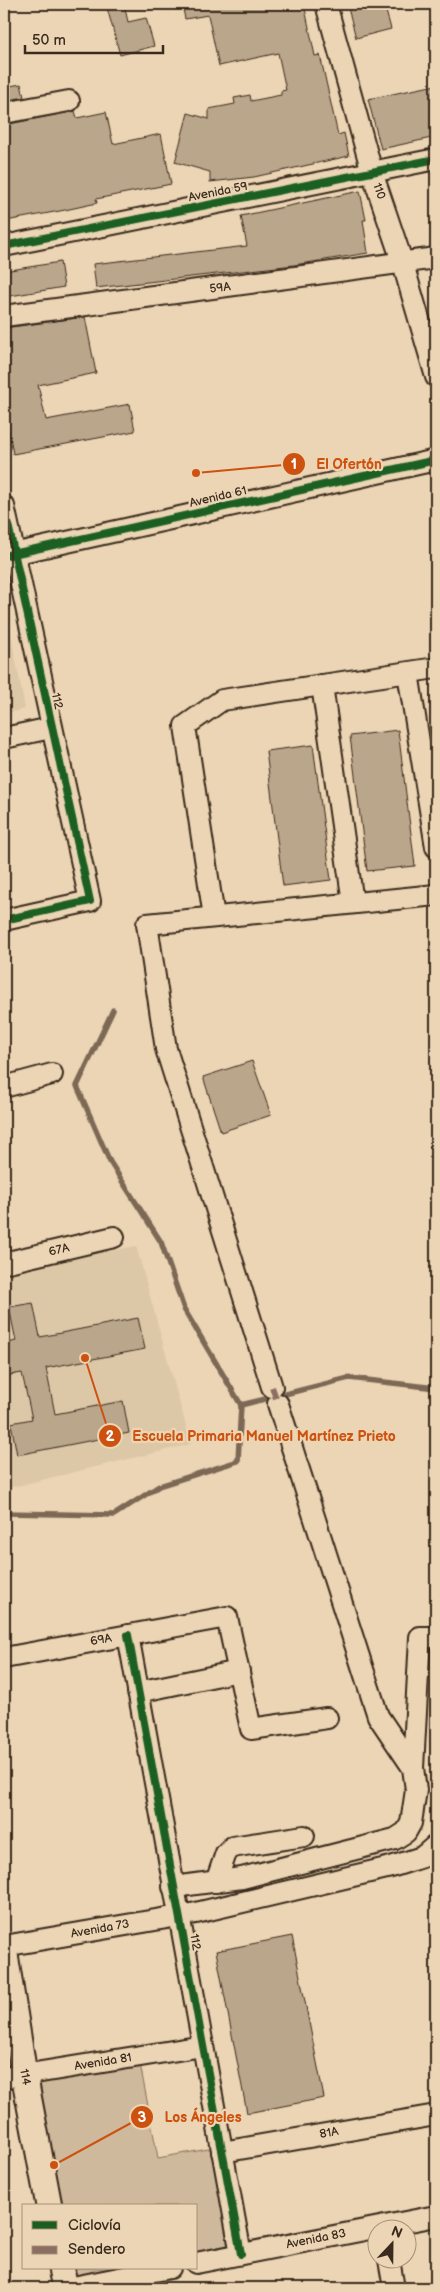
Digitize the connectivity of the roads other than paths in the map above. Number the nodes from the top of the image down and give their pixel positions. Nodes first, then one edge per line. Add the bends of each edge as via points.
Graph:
1 (326, 4) edge
2 (69, 101) dead end
3 (4, 112) edge
4 (436, 159) edge
5 (372, 172) junction
6 (4, 246) edge
7 (436, 258) edge
8 (403, 264) junction
9 (4, 316) edge
10 (436, 377) edge
11 (436, 460) edge
12 (4, 506) edge
13 (9, 555) edge
14 (436, 668) edge
15 (408, 673) junction
16 (322, 685) junction
17 (51, 728) junction
18 (4, 738) edge
19 (436, 847) edge
20 (436, 895) edge
21 (353, 903) junction
22 (214, 918) junction
23 (4, 920) edge
24 (52, 1074) dead end
25 (4, 1087) edge
26 (114, 1237) dead end
27 (4, 1263) edge
28 (128, 1635) junction
29 (436, 1638) edge
30 (4, 1658) edge
31 (238, 1671) junction
32 (138, 1692) junction
33 (327, 1718) dead end
34 (414, 1768) junction
35 (304, 1836) dead end
36 (436, 1845) edge
37 (216, 1882) junction
38 (174, 1887) junction
39 (187, 1914) junction
40 (4, 1947) edge
41 (203, 2046) junction
42 (14, 2076) edge
43 (436, 2115) edge
44 (222, 2152) junction
45 (48, 2204) edge
46 (436, 2216) edge
47 (418, 2220) edge
48 (368, 2231) edge
49 (241, 2254) junction
50 (198, 2263) edge
51 (62, 2270) edge
52 (160, 2270) edge
53 (391, 2270) edge
54 (67, 2288) edge
55 (394, 2288) edge

1 - 5 street, 110
2 - 3 street
4 - 5 street, Avenida 59
5 - 6 street, Avenida 59
5 - 8 street, 110
7 - 8 street, 59A
8 - 9 street, 59A
8 - 10 street, 110
11 - 13 street, Avenida 61
12 - 13 street, 112
13 - 17 street, 112
14 - 15 street
15 - 16 street
15 - 19 street
16 - 21 street
16 - 22 street via 222,700 185,726
17 - 18 street
17 - 23 street, 112 via 90,901
20 - 21 street
21 - 22 street
22 - 34 street via 147,924 166,1048 378,1716
24 - 25 street
26 - 27 street, 67A
28 - 30 street, 69A
28 - 31 street, 69A via 227,1617
28 - 32 street, 112
29 - 34 street via 420,1636
31 - 32 street
31 - 33 street via 251,1729
32 - 38 street, 112
34 - 37 street via 416,1790 411,1823 406,1832 395,1839
35 - 37 street via 232,1847 226,1853
36 - 39 street, Avenida 73 via 422,1857 391,1867
37 - 38 street
38 - 39 street, 112
39 - 40 street, Avenida 73
39 - 41 street, 112
40 - 42 main road, 114
41 - 42 street, Avenida 81
41 - 44 street, 112
42 - 45 main road, 114
43 - 44 street, 81A
44 - 49 street, 112
46 - 47 street, Avenida 83
48 - 49 street, Avenida 83
49 - 50 street, Avenida 83
51 - 54 main road
52 - 54 street
53 - 55 street

